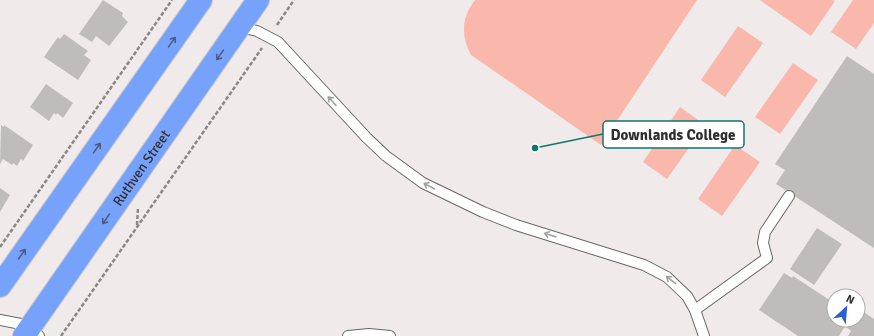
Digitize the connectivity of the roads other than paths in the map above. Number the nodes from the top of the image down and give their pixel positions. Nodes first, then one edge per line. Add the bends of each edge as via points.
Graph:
1 (201, 0) edge
2 (258, 0) edge
3 (240, 27) junction
4 (789, 196) dead end
5 (0, 286) edge
6 (695, 310) junction
7 (0, 320) edge
8 (31, 334) edge
9 (348, 336) edge
10 (390, 336) edge
11 (704, 336) edge

5 -> 1 highway
2 - 3 highway, Ruthven Street
6 -> 3 lane via 677,285 656,270 510,222 458,201 423,183 386,156 366,137 283,48 257,30
3 -> 8 highway, Ruthven Street
4 - 6 lane via 765,232 763,243 767,258
6 - 11 lane
7 - 8 lane via 12,321
9 - 10 lane

